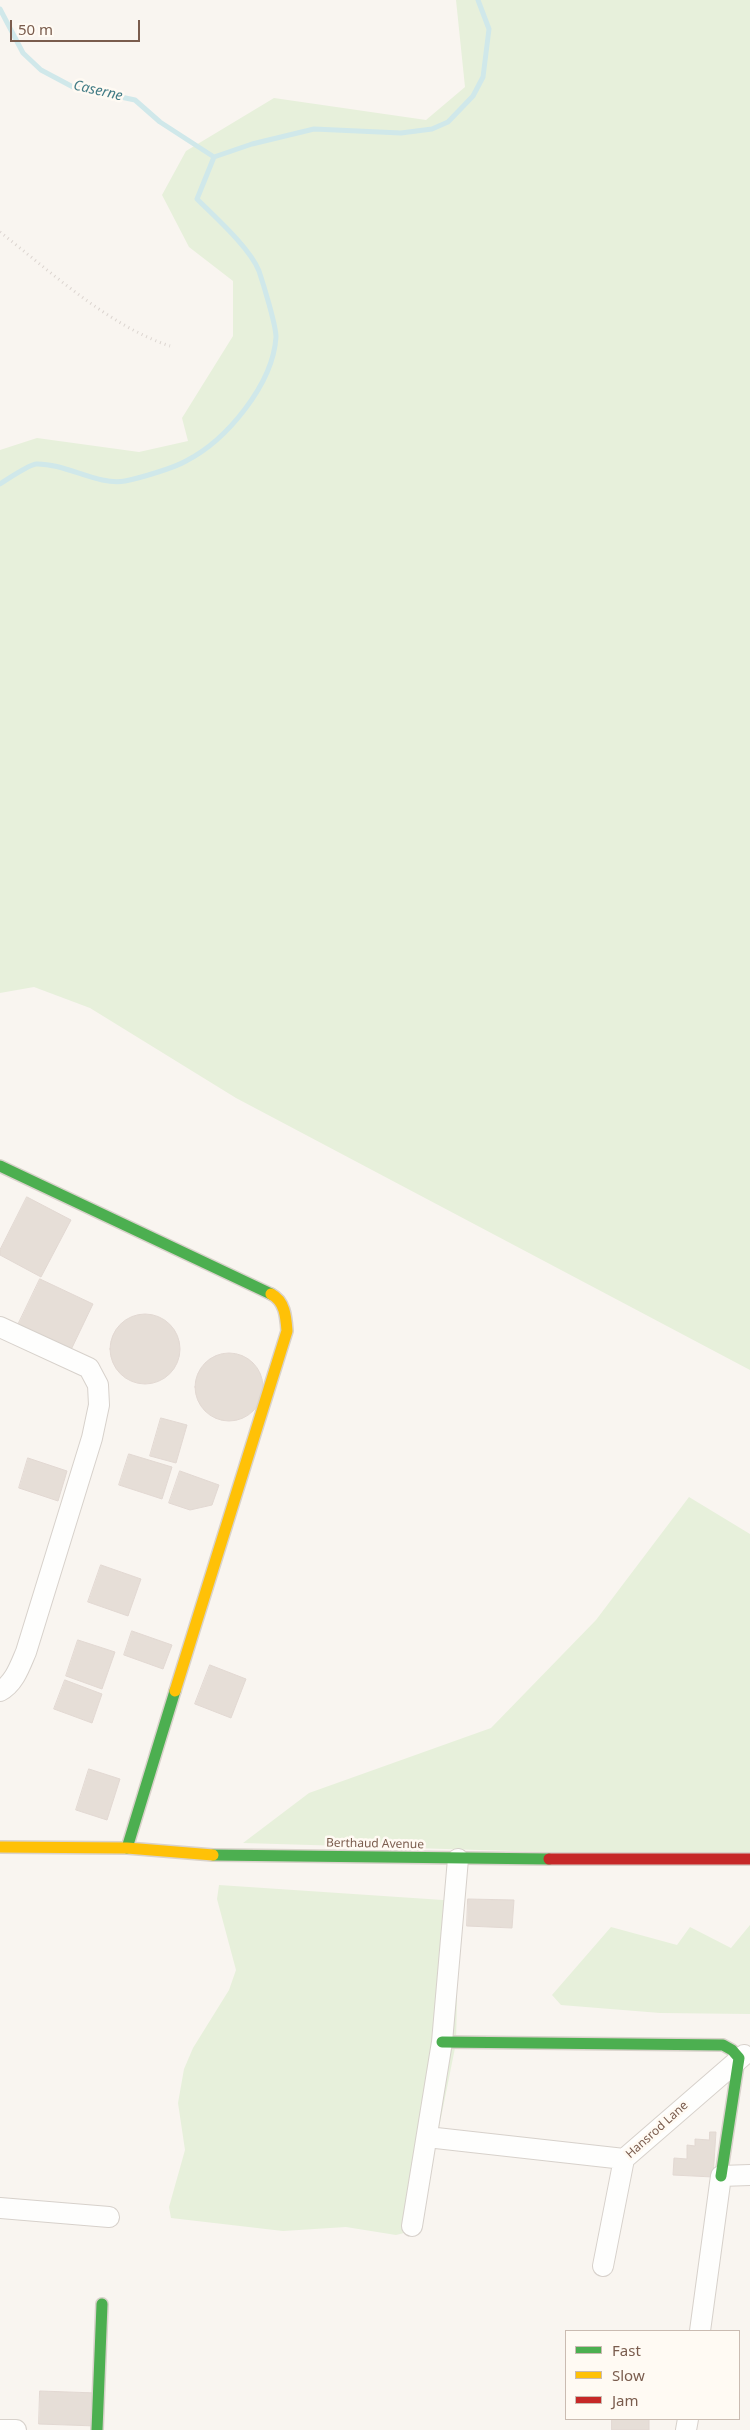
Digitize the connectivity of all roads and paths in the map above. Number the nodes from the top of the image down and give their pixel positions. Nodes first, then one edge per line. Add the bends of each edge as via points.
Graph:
1 (0, 232) edge
2 (170, 346) dead end
3 (0, 1166) edge
4 (0, 1327) edge
5 (0, 1691) edge
6 (0, 1847) edge
7 (127, 1848) junction
8 (458, 1859) junction
9 (750, 1859) edge
10 (442, 2042) junction
11 (745, 2054) edge
12 (427, 2137) junction
13 (624, 2159) junction
14 (750, 2175) edge
15 (721, 2176) junction
16 (0, 2208) edge
17 (109, 2217) dead end
18 (412, 2226) dead end
19 (603, 2266) dead end
20 (102, 2304) dead end
21 (700, 2330) edge
22 (0, 2430) edge
23 (16, 2430) edge
24 (97, 2430) edge

1 - 2 path via 115,319 156,342
3 - 7 street via 277,1297 285,1311 287,1331
4 - 5 street via 89,1368 98,1385 99,1405 92,1438 26,1652 16,1675
6 - 7 street, Berthaud Avenue
7 - 8 street, Berthaud Avenue via 202,1855
8 - 9 street, Berthaud Avenue
8 - 10 street
10 - 11 street via 723,2045
10 - 12 street
11 - 13 street, Hansrod Lane
11 - 15 street
12 - 13 street
12 - 18 street
13 - 19 street, Hansrod Lane
14 - 15 street
15 - 21 street
16 - 17 street
20 - 24 street
22 - 23 street

